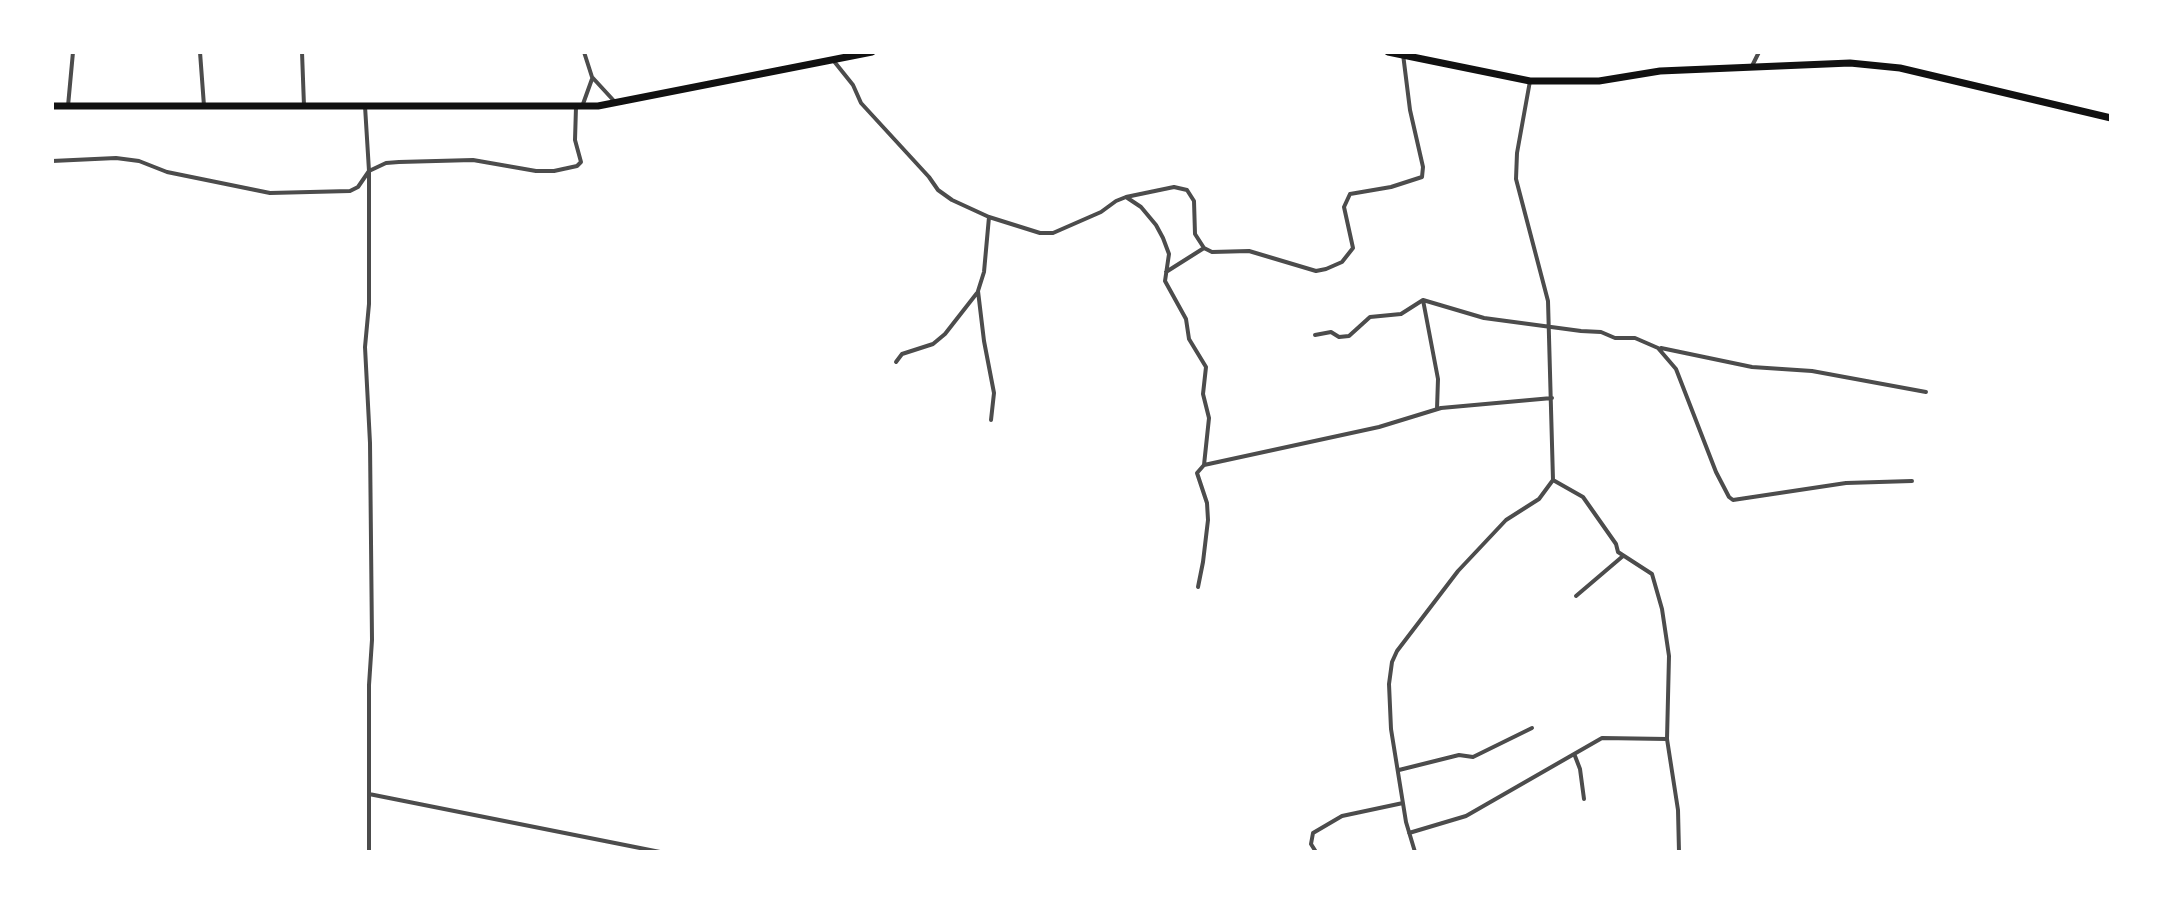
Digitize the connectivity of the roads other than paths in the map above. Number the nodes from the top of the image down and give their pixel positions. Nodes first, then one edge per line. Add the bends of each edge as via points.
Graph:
1 (73, 52) edge
2 (200, 52) edge
3 (302, 52) edge
4 (584, 52) edge
5 (872, 52) edge
6 (1388, 52) edge
7 (1759, 52) edge
8 (1404, 53) edge
9 (833, 60) junction
10 (1752, 66) junction
11 (592, 77) junction
12 (1530, 81) junction
13 (616, 104) junction
14 (52, 106) edge
15 (68, 106) junction
16 (204, 106) junction
17 (304, 106) junction
18 (365, 106) junction
19 (579, 107) junction
20 (2111, 118) edge
21 (52, 161) edge
22 (369, 171) junction
23 (1126, 197) junction
24 (989, 217) junction
25 (1204, 248) junction
26 (1166, 272) junction
27 (978, 291) junction
28 (1423, 300) junction
29 (1551, 328) junction
30 (1315, 335) dead end
31 (1658, 348) junction
32 (896, 362) dead end
33 (1926, 392) dead end
34 (1552, 398) junction
35 (1437, 409) junction
36 (991, 420) dead end
37 (1204, 465) junction
38 (1553, 480) junction
39 (1912, 481) dead end
40 (1623, 556) junction
41 (1198, 587) dead end
42 (1576, 596) dead end
43 (1532, 728) dead end
44 (1667, 739) junction
45 (1575, 756) junction
46 (1399, 770) junction
47 (369, 794) junction
48 (1584, 799) dead end
49 (1403, 803) junction
50 (1409, 833) junction
51 (369, 852) edge
52 (660, 852) edge
53 (1316, 852) edge
54 (1415, 852) edge
55 (1679, 852) edge

1 - 15 street
2 - 16 street
3 - 17 street
4 - 11 street
5 - 9 main road
6 - 8 main road
7 - 10 street
8 - 12 main road
8 - 25 street via 1422,177 1350,194 1344,207 1353,248 1342,262 1316,271 1264,254 1222,254
9 - 13 main road
9 - 24 street via 861,103 938,190
10 - 12 main road via 1660,71 1599,81
10 - 20 main road via 1850,63 1900,68
11 - 13 street
11 - 19 street
12 - 29 street via 1516,179
13 - 19 main road
14 - 15 main road
15 - 16 main road
16 - 17 main road
17 - 18 main road
18 - 19 main road
18 - 22 street
19 - 22 street via 575,140 582,158 577,166 536,171 473,160 386,163
21 - 22 street via 139,161 167,172 270,193 350,191
22 - 47 street
23 - 24 street via 1053,233
23 - 25 street via 1174,187 1187,190 1194,201 1195,234
23 - 26 street via 1156,225 1169,254
24 - 27 street
25 - 26 street
26 - 37 street via 1189,339 1206,367 1203,394 1209,418
27 - 32 street via 945,334
27 - 36 street via 994,393
28 - 29 street via 1484,318
28 - 30 street via 1401,314 1370,317 1349,336
28 - 35 street via 1438,379
29 - 31 street via 1635,338
29 - 34 street
31 - 33 street
31 - 39 street via 1676,369 1716,472 1733,500 1846,483
34 - 35 street
34 - 38 street
35 - 37 street
37 - 41 street via 1197,473 1207,503
38 - 40 street via 1590,504
38 - 46 street via 1539,499 1506,520 1458,571 1397,651 1389,684
40 - 42 street
40 - 44 street via 1652,574 1662,609 1669,656
43 - 46 street via 1473,757 1459,755
44 - 45 street via 1602,738
44 - 55 street
45 - 48 street
45 - 50 street via 1466,816
46 - 49 street
47 - 51 street
47 - 52 street
49 - 50 street
49 - 53 street via 1342,816 1313,833
50 - 54 street

